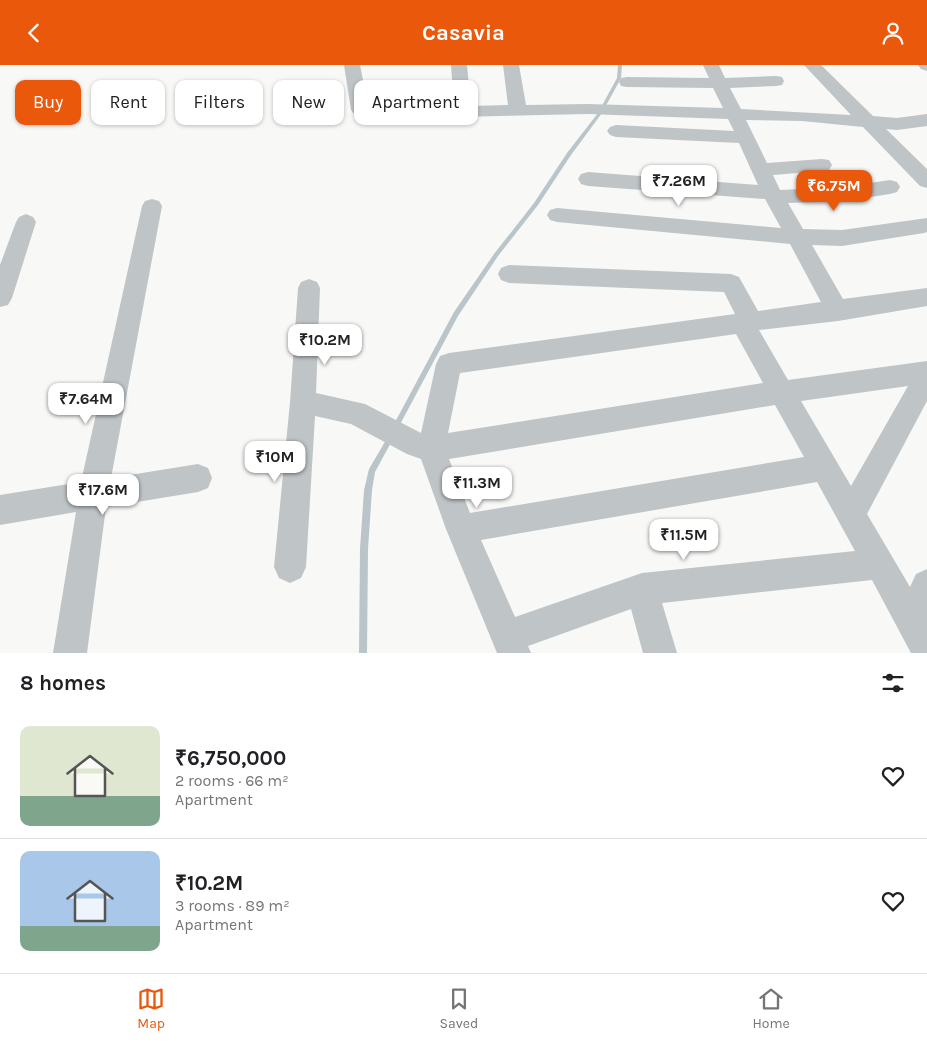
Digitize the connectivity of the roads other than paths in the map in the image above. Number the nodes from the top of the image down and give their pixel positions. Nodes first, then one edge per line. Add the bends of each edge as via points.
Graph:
1 (352, 65) edge
2 (459, 65) edge
3 (510, 65) edge
4 (812, 65) edge
5 (715, 74) edge
6 (355, 80) edge
7 (460, 80) edge
8 (627, 81) dead end
9 (776, 81) dead end
10 (518, 111) junction
11 (478, 112) edge
12 (735, 115) junction
13 (927, 120) edge
14 (870, 122) junction
15 (616, 131) dead end
16 (746, 138) junction
17 (822, 165) dead end
18 (761, 170) junction
19 (588, 179) dead end
20 (927, 181) edge
21 (890, 187) dead end
22 (773, 195) junction
23 (152, 206) dead end
24 (557, 215) dead end
25 (26, 222) dead end
26 (924, 225) dead end
27 (796, 237) junction
28 (509, 274) dead end
29 (309, 288) dead end
30 (927, 297) edge
31 (0, 298) edge
32 (838, 311) junction
33 (747, 322) junction
34 (927, 374) edge
35 (782, 392) junction
36 (304, 402) junction
37 (432, 449) junction
38 (824, 467) junction
39 (198, 478) dead end
40 (93, 495) junction
41 (0, 510) edge
42 (851, 514) junction
43 (461, 529) junction
44 (879, 564) junction
45 (290, 567) dead end
46 (927, 585) edge
47 (642, 589) junction
48 (911, 620) junction
49 (510, 645) edge
50 (927, 648) edge
51 (70, 653) edge
52 (660, 653) edge

1 - 6 street
2 - 7 street
3 - 10 street
4 - 14 street
5 - 8 street
5 - 9 street
5 - 12 street
10 - 11 street
10 - 12 street via 587,109
12 - 14 street
12 - 16 street
13 - 14 street via 897,124
14 - 20 street
15 - 16 street
16 - 18 street
17 - 18 street
18 - 22 street
19 - 22 street
21 - 22 street via 844,194
22 - 27 street
23 - 40 street
24 - 27 street
25 - 31 street
26 - 27 street via 842,238
27 - 32 street
28 - 33 street via 731,283
29 - 36 street
30 - 32 street
32 - 33 street
33 - 35 street
33 - 37 street via 449,364
34 - 35 street
34 - 42 street
35 - 37 street
35 - 38 street
36 - 37 street via 356,413 417,445
36 - 45 street
37 - 43 street
38 - 42 street
38 - 43 street
39 - 40 street
40 - 41 street
40 - 51 street
42 - 44 street
43 - 49 street
44 - 47 street
44 - 48 street
46 - 48 street
47 - 49 street
47 - 52 street
48 - 50 street

